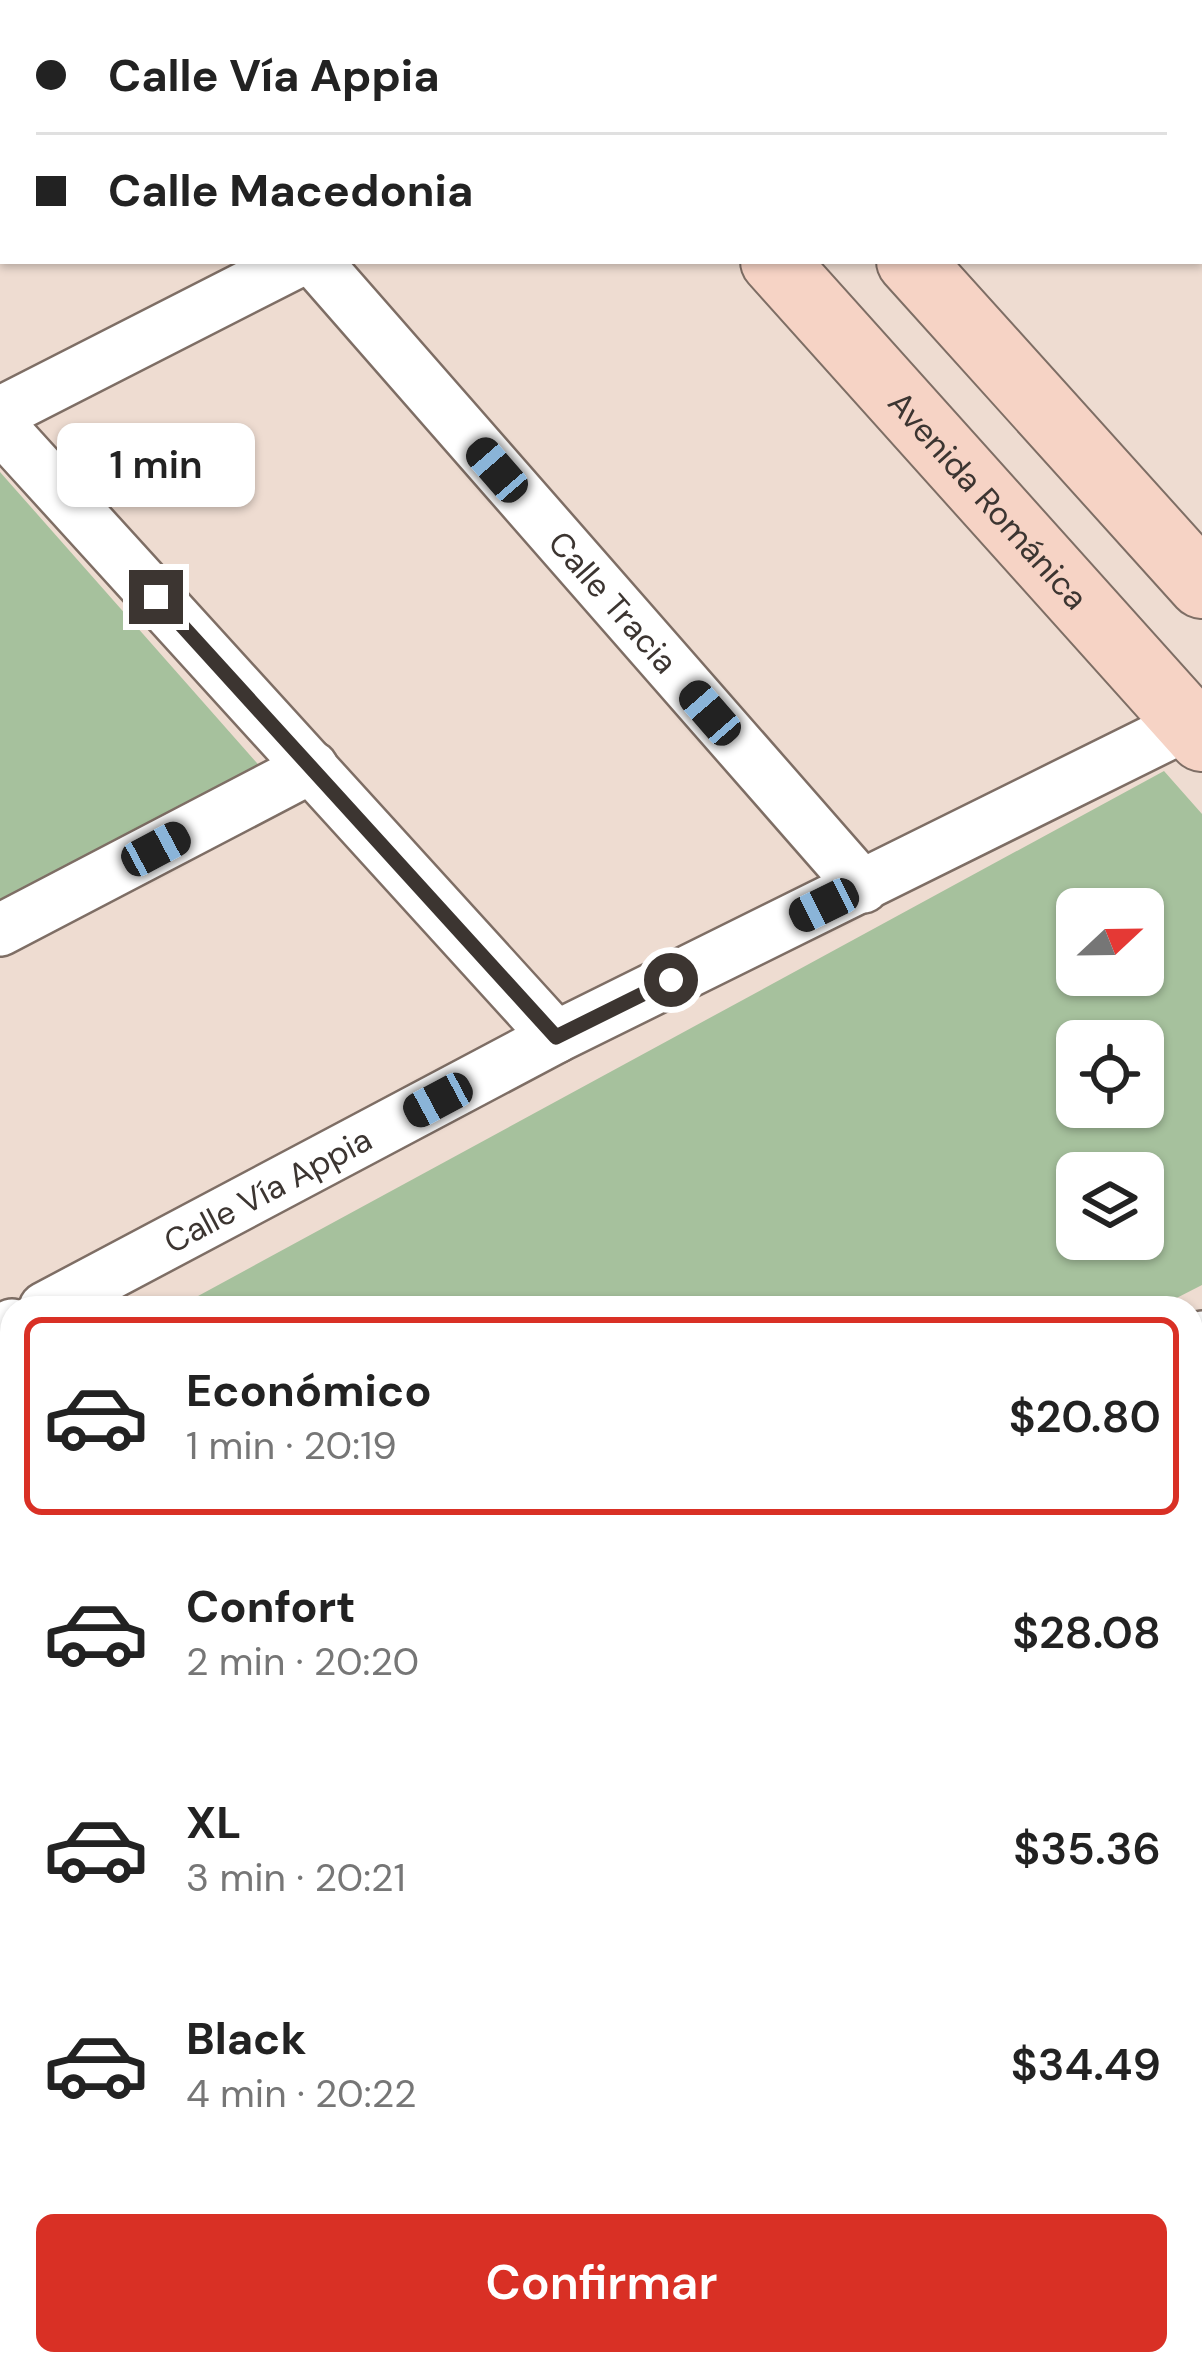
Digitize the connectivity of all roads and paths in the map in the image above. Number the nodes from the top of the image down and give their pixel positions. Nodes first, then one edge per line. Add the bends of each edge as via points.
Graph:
1 (292, 264) edge
2 (318, 264) edge
3 (777, 264) edge
4 (913, 264) edge
5 (0, 413) edge
6 (0, 426) edge
7 (1202, 585) edge
8 (1198, 726) edge
9 (312, 767) junction
10 (862, 886) junction
11 (0, 930) edge
12 (556, 1037) junction
13 (68, 1296) edge

1 - 5 street
2 - 10 street, Calle Tracia
3 - 8 street, Avenida Románica
4 - 7 street
6 - 9 street
8 - 10 street, Calle Vía Appia
9 - 11 street
9 - 12 street
10 - 12 street, Calle Vía Appia
12 - 13 street, Calle Vía Appia

